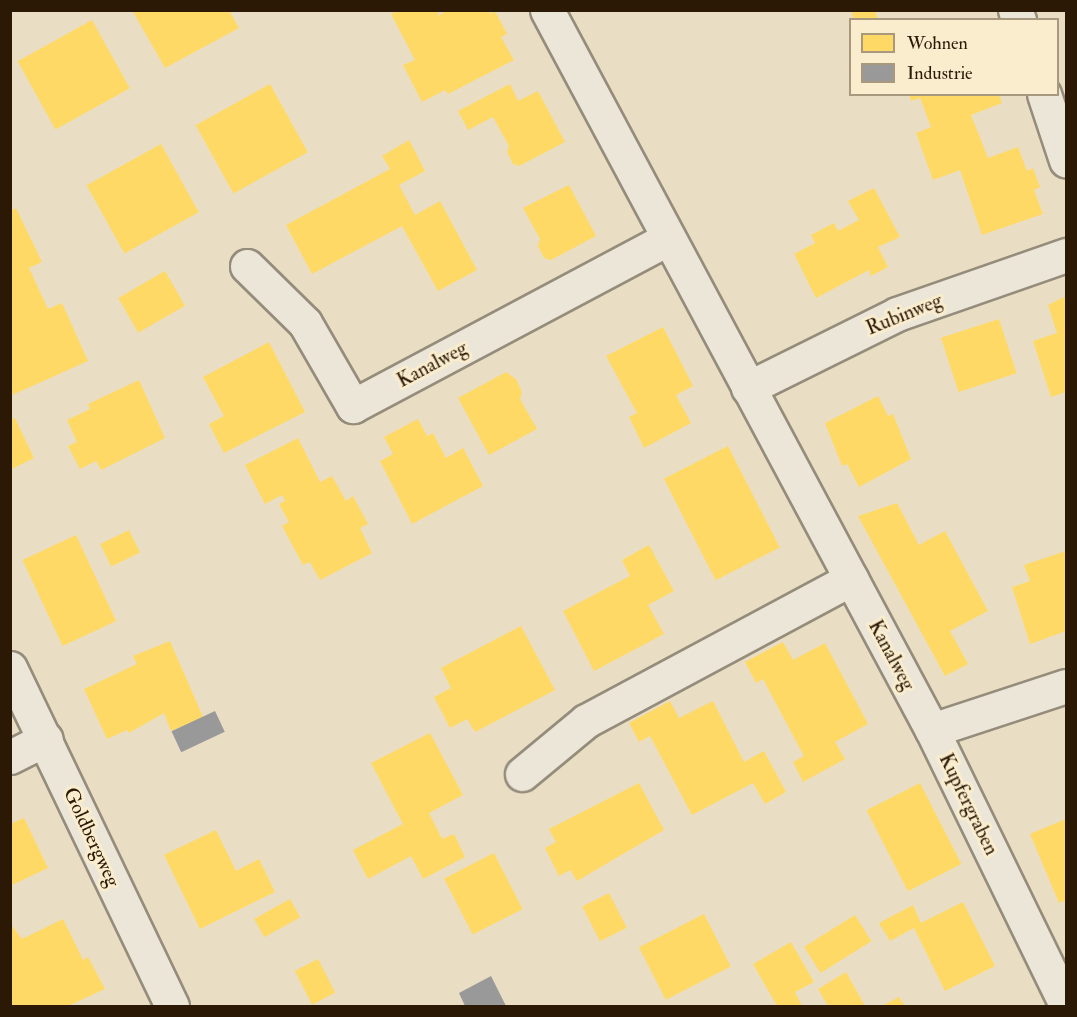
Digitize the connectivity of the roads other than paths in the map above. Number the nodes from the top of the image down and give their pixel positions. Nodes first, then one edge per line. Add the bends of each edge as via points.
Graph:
1 (547, 10) edge
2 (1045, 96) edge
3 (1066, 160) edge
4 (667, 239) junction
5 (1066, 255) edge
6 (247, 266) dead end
7 (748, 388) junction
8 (851, 579) junction
9 (10, 668) edge
10 (1066, 686) edge
11 (933, 730) junction
12 (46, 739) junction
13 (10, 757) edge
14 (522, 774) dead end
15 (1066, 1005) edge
16 (172, 1006) edge

1 - 4 street, Kanalweg
2 - 3 street
4 - 6 street, Kanalweg via 353,406 305,323
4 - 7 street, Kanalweg
5 - 7 street, Rubinweg via 897,314
7 - 8 street, Kanalweg
8 - 11 street, Kanalweg
8 - 14 street via 586,721
9 - 12 street, Goldbergweg
10 - 11 street, Kupfergraben
11 - 15 street, Kupfergraben
12 - 13 street
12 - 16 street, Goldbergweg

